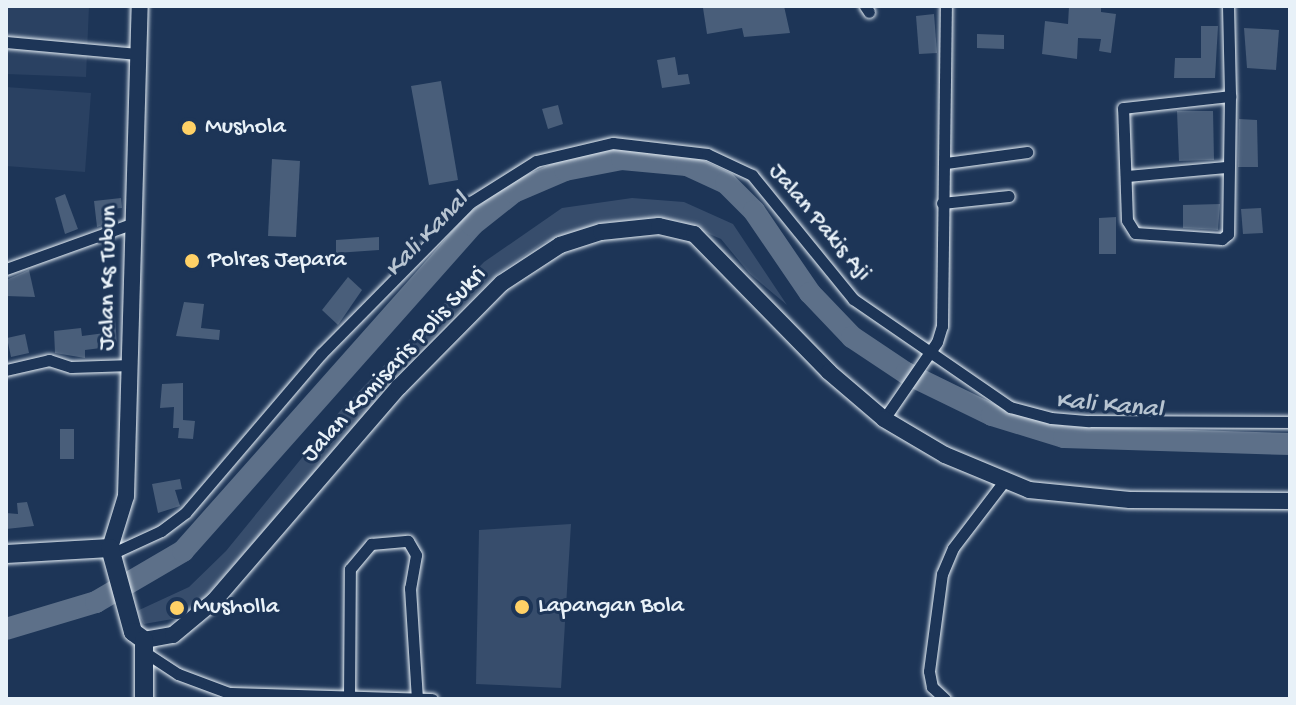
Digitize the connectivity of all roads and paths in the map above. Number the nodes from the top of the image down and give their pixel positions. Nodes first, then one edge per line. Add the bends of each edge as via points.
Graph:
1 (140, 6) edge
2 (946, 6) edge
3 (1228, 6) edge
4 (6, 42) edge
5 (137, 54) junction
6 (1230, 96) junction
7 (1027, 152) dead end
8 (946, 163) junction
9 (1226, 167) junction
10 (1127, 176) junction
11 (1009, 196) dead end
12 (942, 203) junction
13 (134, 223) junction
14 (6, 269) edge
15 (931, 352) junction
16 (131, 365) junction
17 (6, 370) edge
18 (887, 413) junction
19 (1290, 422) edge
20 (1005, 480) junction
21 (1290, 501) edge
22 (6, 554) edge
23 (111, 554) junction
24 (143, 645) junction
25 (349, 698) edge
26 (417, 698) edge
27 (144, 699) edge
28 (432, 699) edge
29 (945, 699) edge

1 - 5 main road, Jalan Ks Tubun
2 - 8 street
3 - 6 street
4 - 5 street
5 - 13 main road, Jalan Ks Tubun
6 - 9 street
6 - 10 street via 1123,108
7 - 8 street
8 - 12 street
9 - 10 street
9 - 10 street via 1228,234 1222,239 1135,233 1127,220
11 - 12 street
12 - 15 street via 945,309
13 - 14 street
13 - 16 main road, Jalan Ks Tubun
15 - 18 street
15 - 19 street, Jalan Pakis Aji via 986,394 1051,418
15 - 23 street, Jalan Pakis Aji via 853,299 776,199 739,167 656,144 576,148 527,165 438,230 321,354 186,512 161,531
16 - 17 street via 71,367 49,360
16 - 23 main road, Jalan Ks Tubun via 126,496
18 - 20 main road, Jalan Komisaris Polis Sukri via 945,455
18 - 24 main road, Jalan Komisaris Polis Sukri via 829,372 694,234 659,226 581,236 539,256 502,283 399,387 195,619 168,638
20 - 21 main road, Jalan Komisaris Polis Sukri via 1065,497
20 - 29 street via 953,548 942,574 929,671 934,690
22 - 23 main road
23 - 24 main road via 133,632
24 - 25 street via 178,674 229,693
24 - 27 main road
25 - 26 street
25 - 26 street via 350,569 371,544 408,541 415,551 410,588
26 - 28 street

